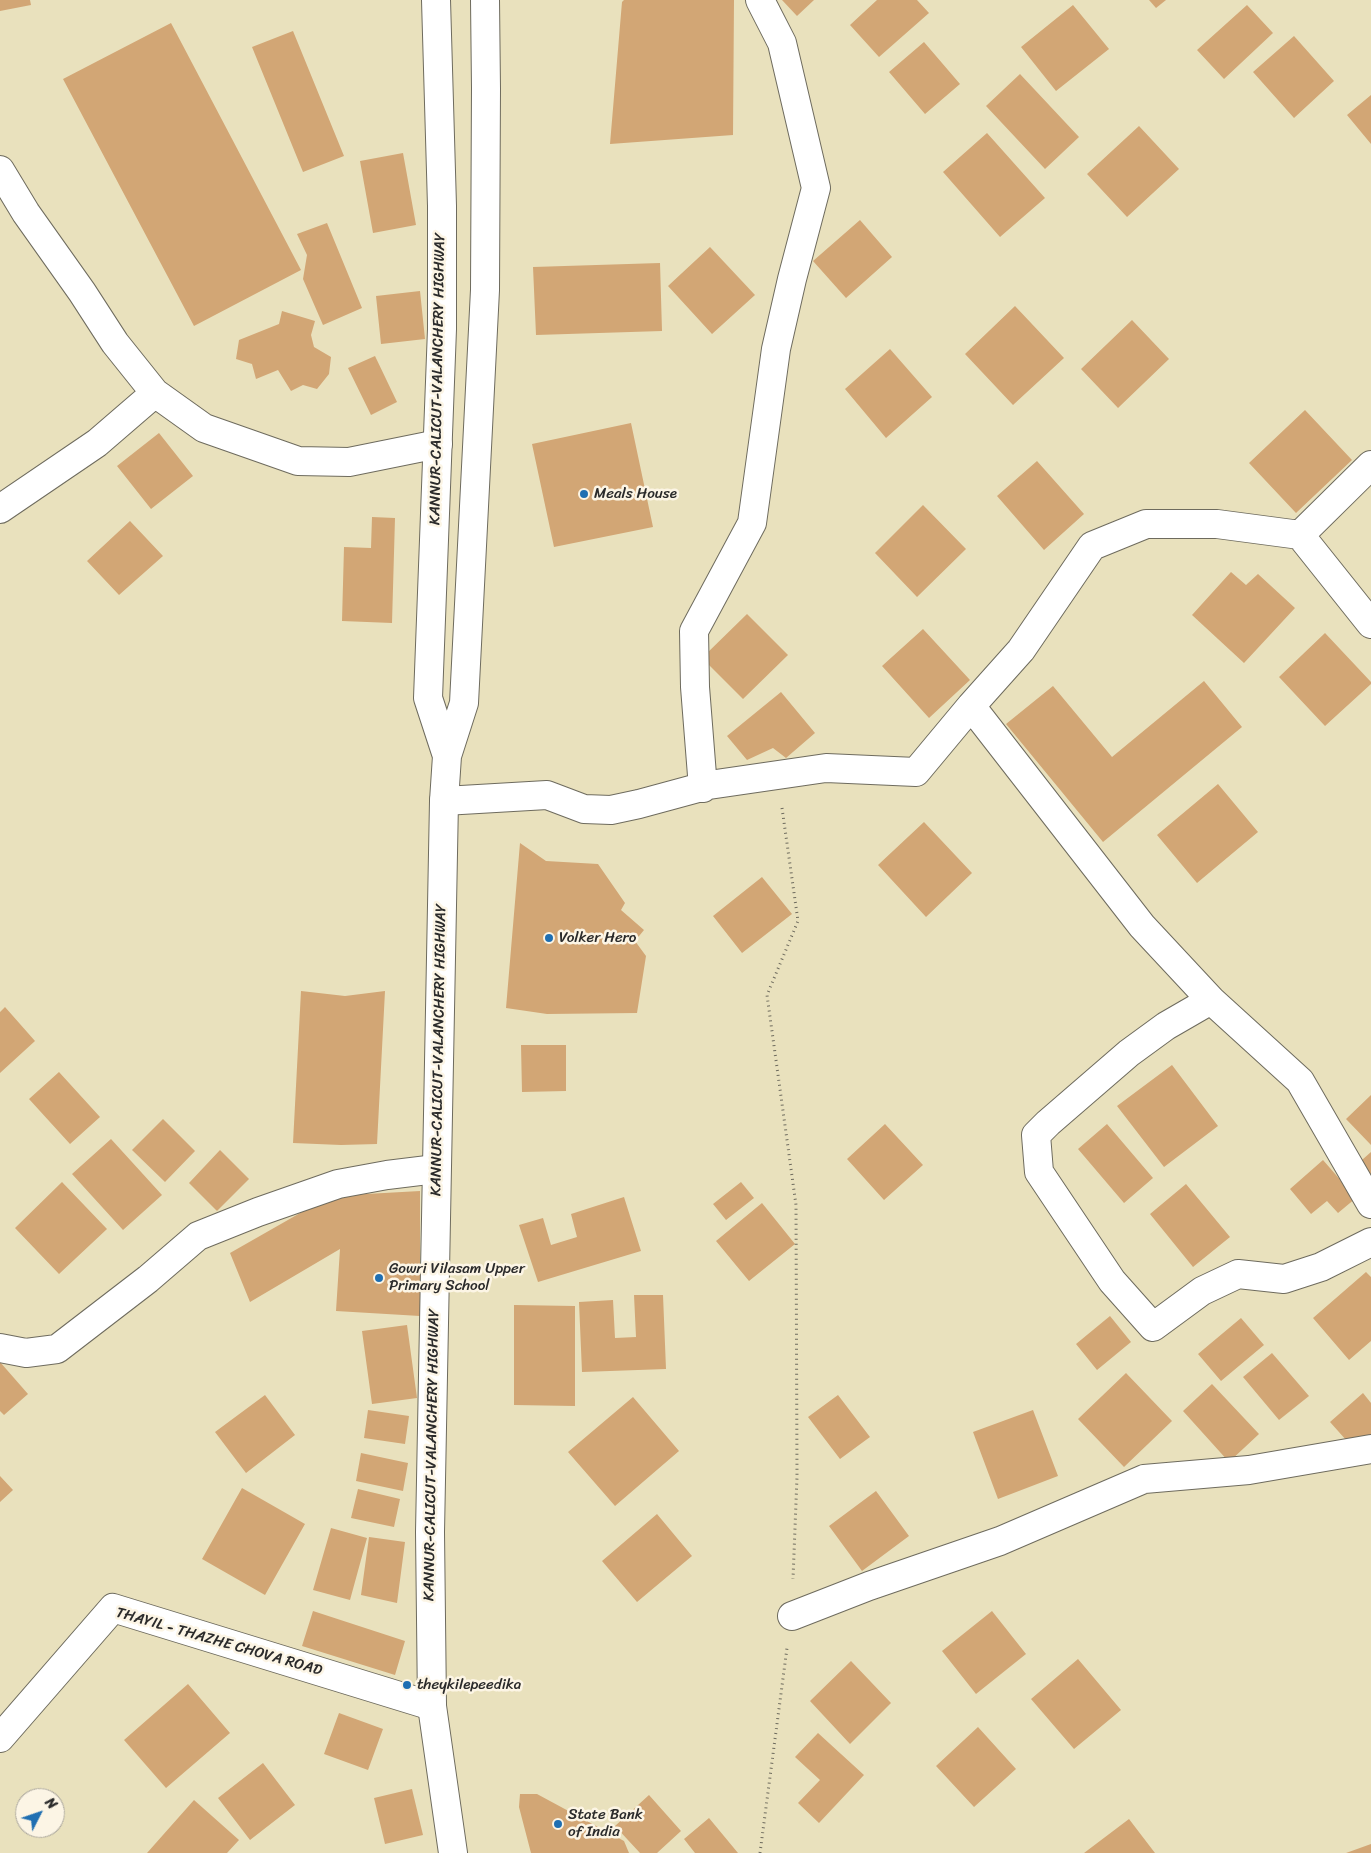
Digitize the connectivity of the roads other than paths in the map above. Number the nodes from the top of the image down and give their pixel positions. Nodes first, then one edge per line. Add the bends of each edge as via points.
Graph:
1 (436, 0) edge
2 (484, 0) edge
3 (760, 0) edge
4 (0, 170) edge
5 (155, 393) junction
6 (478, 436) junction
7 (438, 444) junction
8 (1371, 465) edge
9 (0, 509) edge
10 (1300, 535) junction
11 (1371, 624) edge
12 (971, 706) junction
13 (447, 756) junction
14 (703, 788) junction
15 (444, 801) junction
16 (1212, 1000) junction
17 (436, 1169) junction
18 (1371, 1204) edge
19 (1371, 1242) edge
20 (0, 1348) edge
21 (1371, 1449) edge
22 (792, 1616) road end
23 (432, 1706) junction
24 (0, 1738) edge
25 (453, 1853) edge

1 - 7 main road, KANNUR-CALICUT-VALANCHERY HIGHWAY via 442,244
2 - 6 main road, KANNUR-CALICUT-VALANCHERY HIGHWAY via 485,290
3 - 14 main road via 782,43 816,188 776,349 752,523 694,631
4 - 5 main road via 115,343
5 - 7 main road via 204,428 298,461 349,462
5 - 9 main road via 97,443
6 - 7 main road
6 - 13 main road, KANNUR-CALICUT-VALANCHERY HIGHWAY via 464,703
7 - 13 main road, KANNUR-CALICUT-VALANCHERY HIGHWAY via 428,698
8 - 10 main road
10 - 11 main road
10 - 12 main road via 1217,524 1146,524 1092,546 1021,650
12 - 14 main road via 916,772 826,768
12 - 16 main road via 1142,926
13 - 15 main road, KANNUR-CALICUT-VALANCHERY HIGHWAY
14 - 15 main road via 611,810 584,809 547,795
15 - 17 main road, KANNUR-CALICUT-VALANCHERY HIGHWAY
16 - 18 main road via 1300,1081
16 - 19 main road via 1166,1026 1128,1053 1048,1123 1036,1135 1039,1172 1112,1281 1153,1326 1202,1291 1238,1274 1284,1278 1321,1267
17 - 20 main road via 338,1184 215,1229 198,1236 57,1349 26,1352
17 - 23 main road, KANNUR-CALICUT-VALANCHERY HIGHWAY via 430,1532
21 - 22 main road via 1249,1470 1144,1479 1000,1540
23 - 24 main road, THAYIL - THAZHE CHOVA ROAD via 112,1608
23 - 25 main road, KANNUR-CALICUT-VALANCHERY HIGHWAY

